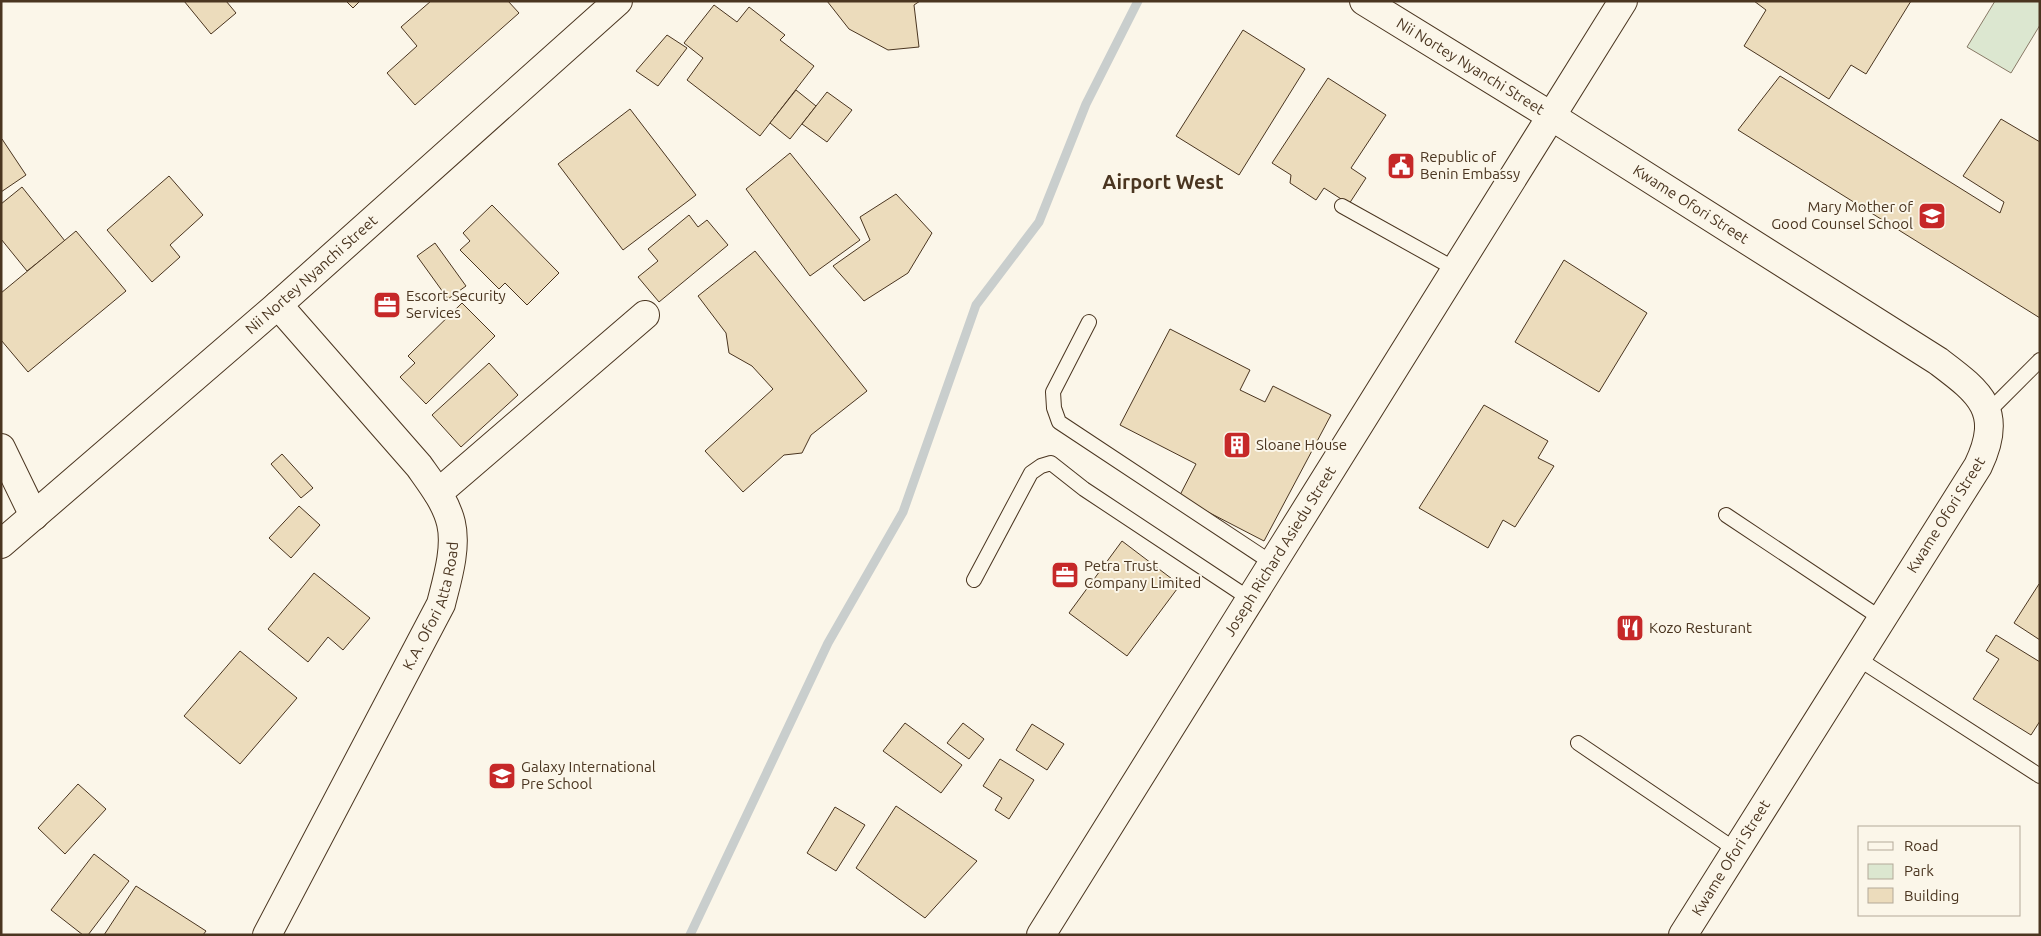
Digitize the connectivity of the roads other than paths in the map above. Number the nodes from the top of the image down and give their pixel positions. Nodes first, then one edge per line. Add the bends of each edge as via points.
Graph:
1 (618, 1) edge
2 (1364, 1) edge
3 (1623, 1) edge
4 (1550, 116) junction
5 (1342, 206) dead end
6 (1455, 269) junction
7 (278, 305) junction
8 (645, 315) dead end
9 (1089, 322) dead end
10 (2040, 360) edge
11 (1988, 412) junction
12 (1, 448) edge
13 (438, 493) junction
14 (1726, 515) dead end
15 (34, 516) junction
16 (1, 544) edge
17 (1272, 564) junction
18 (974, 580) dead end
19 (1250, 599) junction
20 (1882, 619) junction
21 (1857, 658) junction
22 (1578, 743) dead end
23 (2040, 776) edge
24 (1736, 850) junction
25 (267, 935) edge
26 (1040, 935) edge
27 (1683, 935) edge

1 - 7 street, Nii Nortey Nyanchi Street
2 - 4 street, Nii Nortey Nyanchi Street
3 - 4 street, Joseph Richard Asiedu Street
4 - 6 street, Joseph Richard Asiedu Street
4 - 11 street, Kwame Ofori Street via 1938,361 1970,385 1982,398
5 - 6 lane
6 - 17 street, Joseph Richard Asiedu Street
7 - 13 street, K.A. Ofori Atta Road via 420,466
7 - 15 street, Nii Nortey Nyanchi Street
8 - 13 street
9 - 17 lane via 1053,392 1059,422
10 - 11 lane
11 - 20 street, Kwame Ofori Street via 1986,450 1978,466
12 - 15 street
13 - 25 street, K.A. Ofori Atta Road via 451,524 451,547 441,604
14 - 20 lane
15 - 16 street, Nii Nortey Nyanchi Street
17 - 19 street, Joseph Richard Asiedu Street
18 - 19 lane via 1031,473 1051,463 1084,489
19 - 26 street, Joseph Richard Asiedu Street
20 - 21 street, Kwame Ofori Street
21 - 23 lane
21 - 24 street, Kwame Ofori Street
22 - 24 lane
24 - 27 street, Kwame Ofori Street

